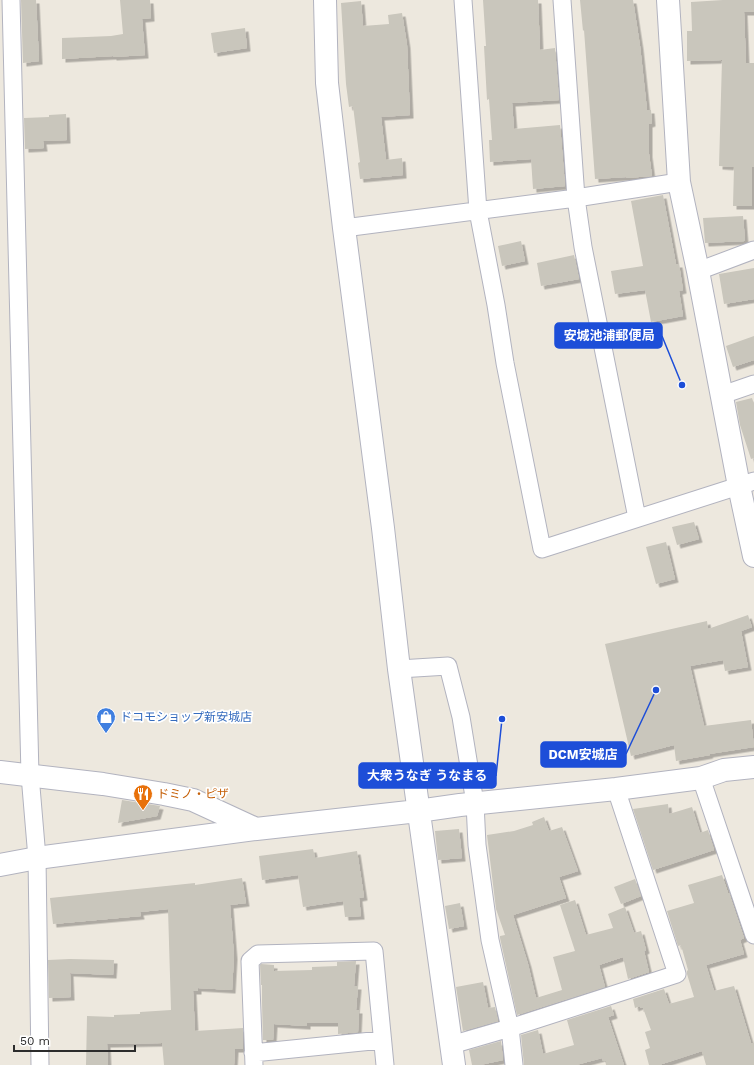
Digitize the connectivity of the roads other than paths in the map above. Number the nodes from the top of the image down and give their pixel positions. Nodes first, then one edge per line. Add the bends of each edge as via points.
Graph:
1 (11, 0) edge
2 (325, 0) edge
3 (463, 0) edge
4 (562, 0) edge
5 (668, 0) edge
6 (679, 182) junction
7 (576, 198) junction
8 (478, 211) junction
9 (344, 228) junction
10 (754, 250) edge
11 (698, 271) junction
12 (754, 384) edge
13 (722, 396) junction
14 (747, 483) edge
15 (638, 518) junction
16 (754, 556) edge
17 (399, 669) junction
18 (754, 767) edge
19 (0, 772) edge
20 (30, 775) junction
21 (701, 778) junction
22 (616, 789) junction
23 (475, 803) junction
24 (418, 812) junction
25 (256, 829) junction
26 (37, 858) junction
27 (0, 865) edge
28 (754, 935) edge
29 (510, 1028) junction
30 (382, 1040) junction
31 (453, 1055) edge
32 (253, 1059) edge
33 (40, 1065) edge
34 (385, 1065) edge
35 (514, 1065) edge

1 - 20 street
2 - 9 street via 327,83
3 - 8 street
4 - 7 street
5 - 6 street
6 - 7 street
6 - 11 street
7 - 8 street
7 - 15 street via 583,247
8 - 9 street
8 - 15 street via 542,549
9 - 17 street
10 - 11 street
11 - 13 street
12 - 13 street
13 - 14 street
14 - 15 street
14 - 16 street
17 - 23 street via 448,666 461,717
17 - 24 street
18 - 21 street via 724,770
19 - 20 street
20 - 25 street via 103,784 193,800
20 - 26 street
21 - 22 street
21 - 28 street
22 - 23 street
22 - 29 street via 677,974
23 - 24 street
23 - 29 street via 490,940
24 - 25 street
24 - 31 street
25 - 26 street
26 - 27 street
26 - 33 street
29 - 31 street
29 - 35 street
30 - 32 street
30 - 32 street via 374,951 258,954 250,961
30 - 34 street

